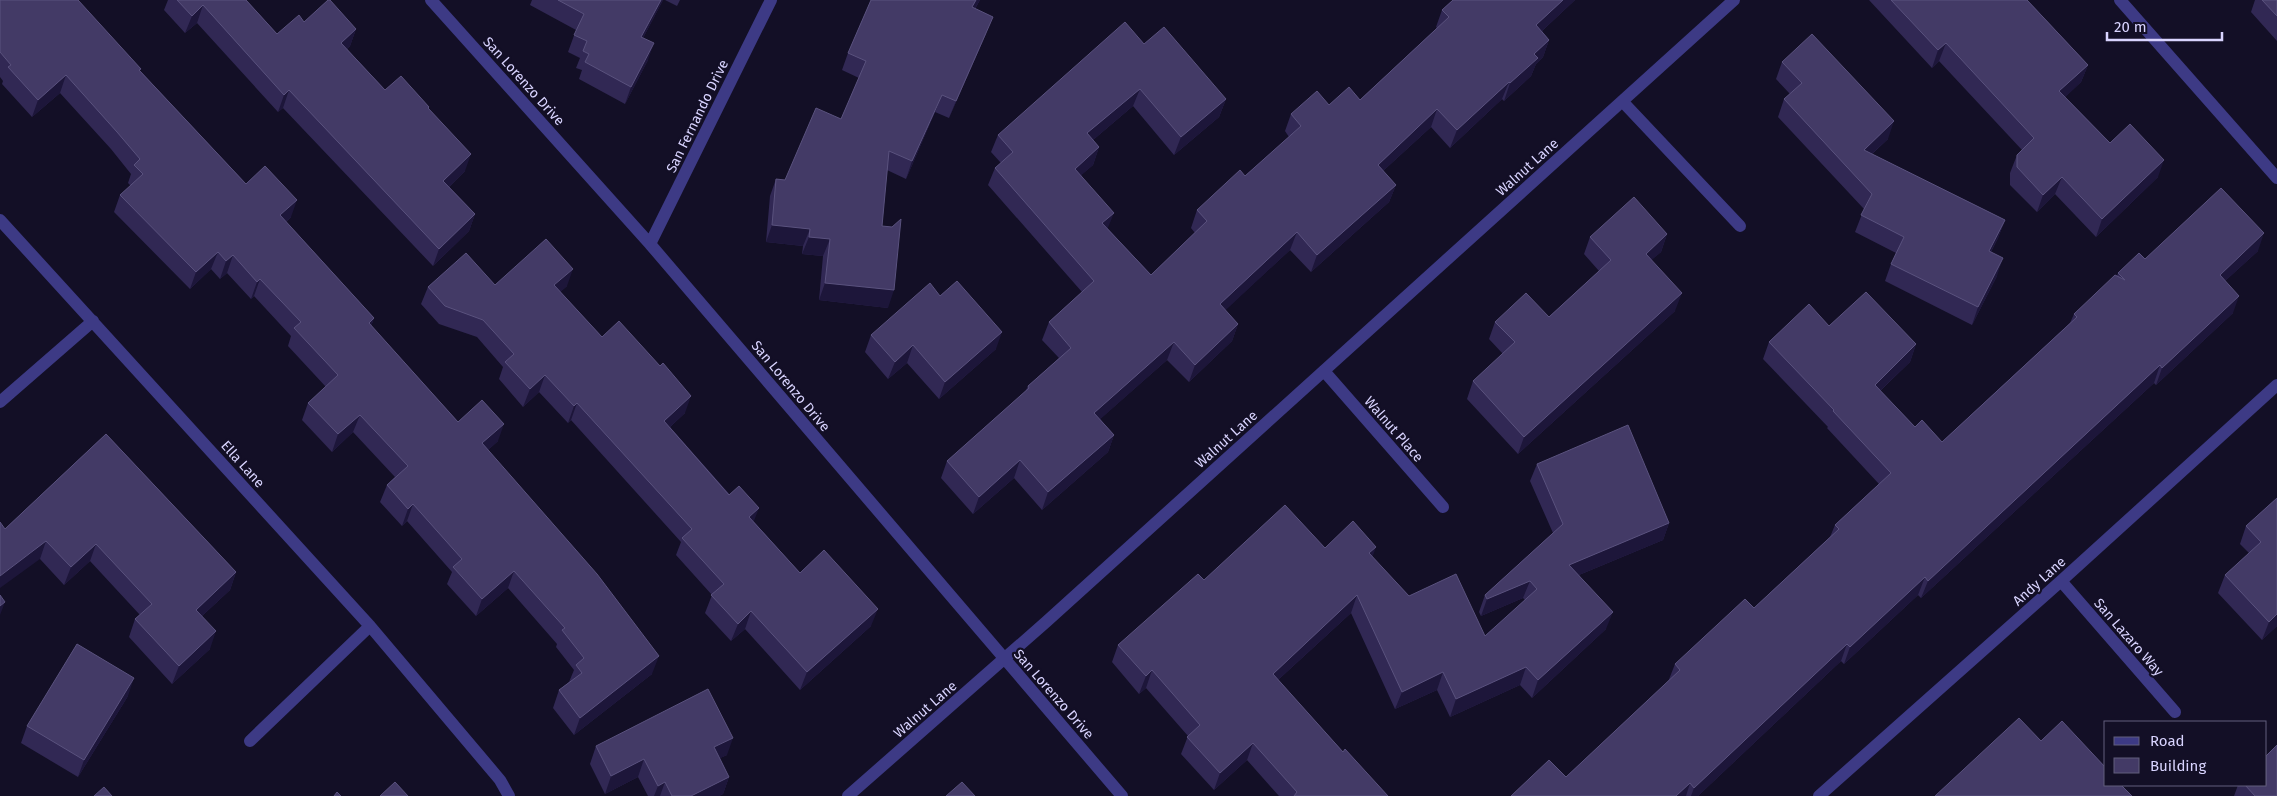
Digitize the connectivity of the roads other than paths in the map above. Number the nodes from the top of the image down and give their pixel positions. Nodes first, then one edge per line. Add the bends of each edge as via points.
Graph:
1 (431, 0) edge
2 (771, 0) edge
3 (1734, 0) edge
4 (2120, 0) edge
5 (1622, 101) junction
6 (2277, 178) edge
7 (0, 220) edge
8 (1740, 226) dead end
9 (650, 244) junction
10 (94, 321) junction
11 (1324, 371) junction
12 (2277, 385) edge
13 (0, 402) edge
14 (1443, 507) dead end
15 (2061, 581) junction
16 (370, 626) junction
17 (1004, 659) junction
18 (2175, 712) dead end
19 (250, 741) dead end
20 (509, 796) edge
21 (848, 796) edge
22 (1122, 796) edge
23 (1819, 796) edge

1 - 9 street, San Lorenzo Drive
2 - 9 street, San Fernando Drive
3 - 5 street, Walnut Lane
4 - 6 street
5 - 8 street
5 - 11 street, Walnut Lane
7 - 10 street, Ella Lane
9 - 17 street, San Lorenzo Drive
10 - 13 street
10 - 16 street, Ella Lane
11 - 14 street, Walnut Place
11 - 17 street, Walnut Lane
12 - 15 street, Andy Lane
15 - 18 street, San Lazaro Way
15 - 23 street, Andy Lane
16 - 19 street
16 - 20 street, Ella Lane via 500,780
17 - 21 street, Walnut Lane
17 - 22 street, San Lorenzo Drive

